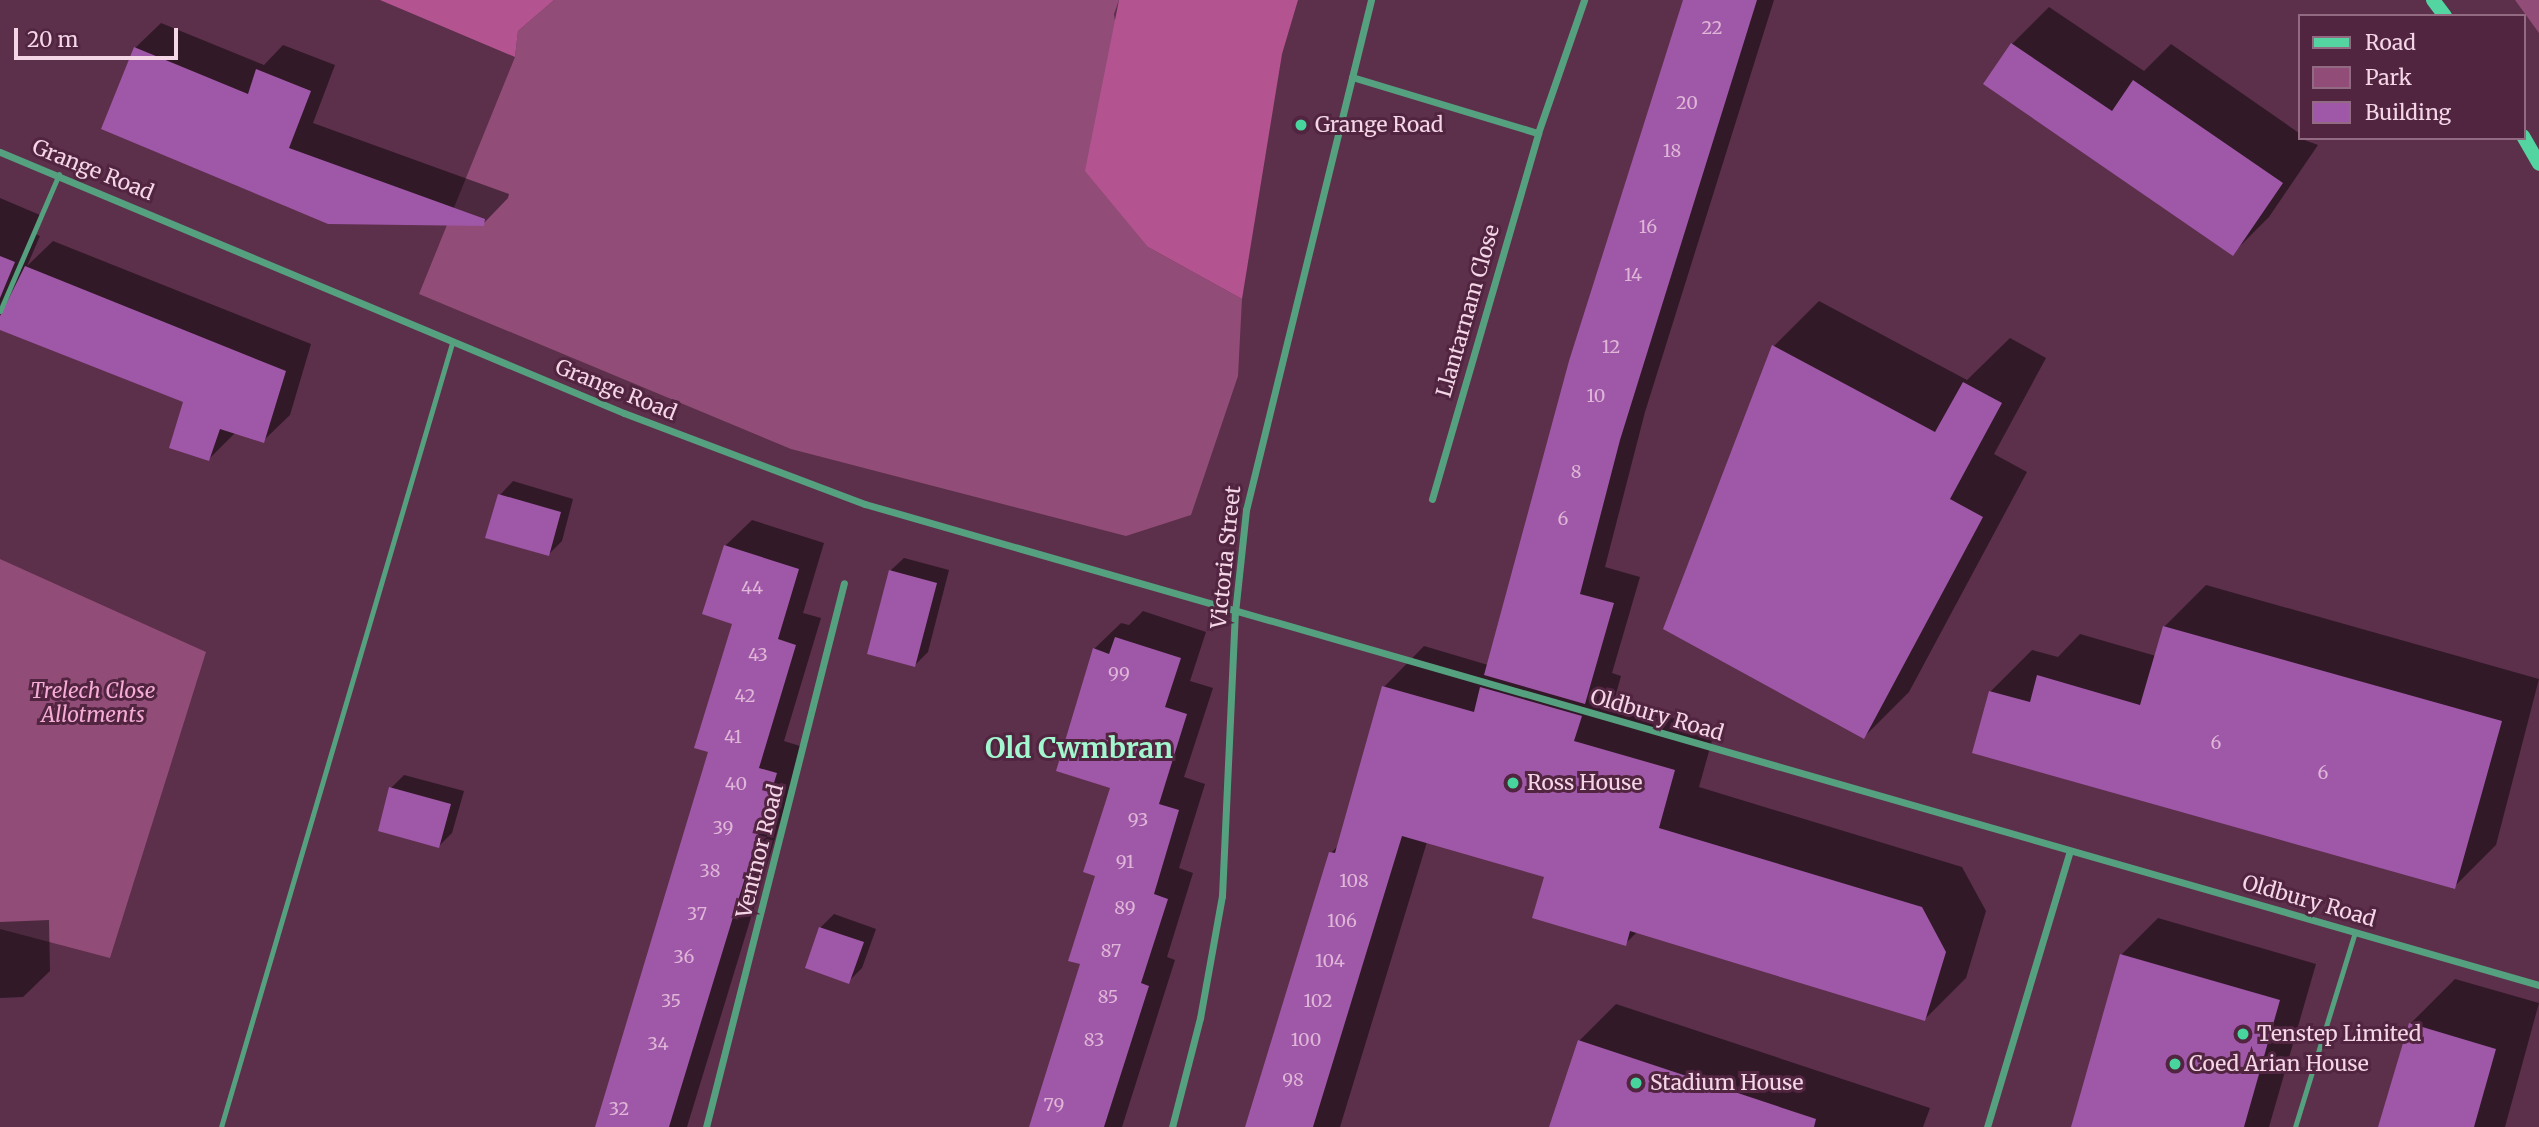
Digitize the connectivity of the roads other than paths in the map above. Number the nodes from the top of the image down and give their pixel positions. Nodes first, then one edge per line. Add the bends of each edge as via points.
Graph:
1 (1371, 0) edge
2 (1584, 0) edge
3 (1352, 77) junction
4 (1538, 133) junction
5 (2525, 140) edge
6 (0, 152) edge
7 (2539, 164) edge
8 (59, 174) junction
9 (0, 311) edge
10 (452, 343) junction
11 (1432, 499) dead end
12 (844, 583) dead end
13 (1236, 613) junction
14 (2070, 850) junction
15 (2355, 932) junction
16 (2539, 985) edge
17 (221, 1127) edge
18 (706, 1127) edge
19 (1172, 1127) edge
20 (1987, 1127) edge
21 (2295, 1127) edge

1 - 3 street, Victoria Street
2 - 4 street, Llantarnam Close
3 - 4 street
3 - 13 street, Victoria Street via 1258,447
4 - 11 street, Llantarnam Close
5 - 7 street
6 - 8 street, Grange Road
8 - 9 lane
8 - 10 street, Grange Road
10 - 13 street, Grange Road via 865,504
10 - 17 lane
12 - 18 street, Ventnor Road
13 - 14 street, Oldbury Road
13 - 19 street, Victoria Street via 1222,896 1200,1018
14 - 15 street, Oldbury Road
14 - 20 street
15 - 16 street, Oldbury Road
15 - 21 lane

